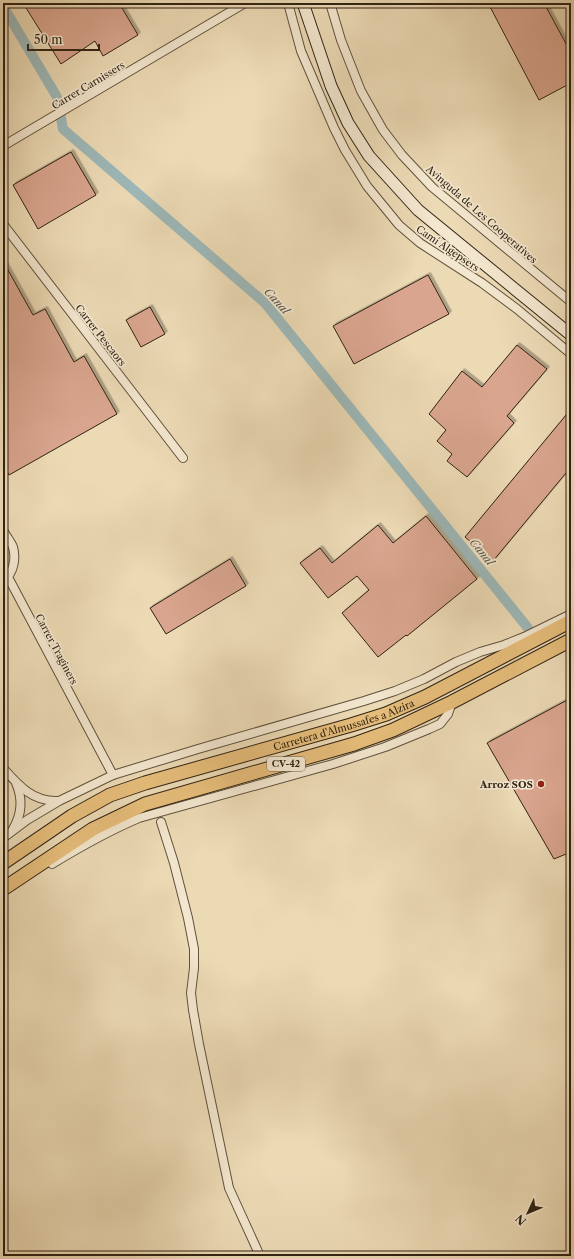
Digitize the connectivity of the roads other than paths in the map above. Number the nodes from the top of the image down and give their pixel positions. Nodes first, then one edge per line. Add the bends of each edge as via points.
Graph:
1 (245, 3) edge
2 (288, 3) edge
3 (303, 3) edge
4 (330, 3) edge
5 (3, 146) edge
6 (3, 224) edge
7 (571, 302) edge
8 (571, 335) edge
9 (571, 354) edge
10 (183, 458) dead end
11 (3, 530) edge
12 (5, 579) edge
13 (571, 614) edge
14 (571, 621) edge
15 (571, 640) edge
16 (3, 768) edge
17 (113, 775) junction
18 (16, 782) junction
19 (59, 801) junction
20 (161, 822) dead end
21 (10, 833) junction
22 (3, 838) edge
23 (3, 863) edge
24 (3, 890) edge
25 (260, 1256) edge

1 - 5 street, Carrer Carnissers
2 - 9 street, Camí Algepsers via 301,51 334,128 344,150 367,186 399,225 420,243 482,283
3 - 8 main road via 331,86 348,123 369,156 418,210
4 - 7 street, Avinguda de Les Cooperatives via 361,92 383,130 402,155 432,187
6 - 10 street, Carrer Pescaors
11 - 12 street, Carrer Traginers via 12,547 14,558 13,569
12 - 17 street, Carrer Traginers
13 - 17 street, Carretera d'Almussafes a Alzira via 524,637 462,659 396,691
14 - 23 main road, Carretera d'Almussafes a Alzira / CV-42 via 425,697 386,714 110,795 72,816
15 - 24 main road, Carretera d'Almussafes a Alzira / CV-42 via 393,730 354,744 145,804 93,829
16 - 18 street
17 - 19 street, Carretera d'Almussafes a Alzira
18 - 19 street via 39,799
18 - 21 street via 21,804 17,821
19 - 21 street, Carretera d'Almussafes a Alzira
20 - 25 street via 194,949 191,993 193,1010 229,1188
21 - 22 street, Carretera d'Almussafes a Alzira

